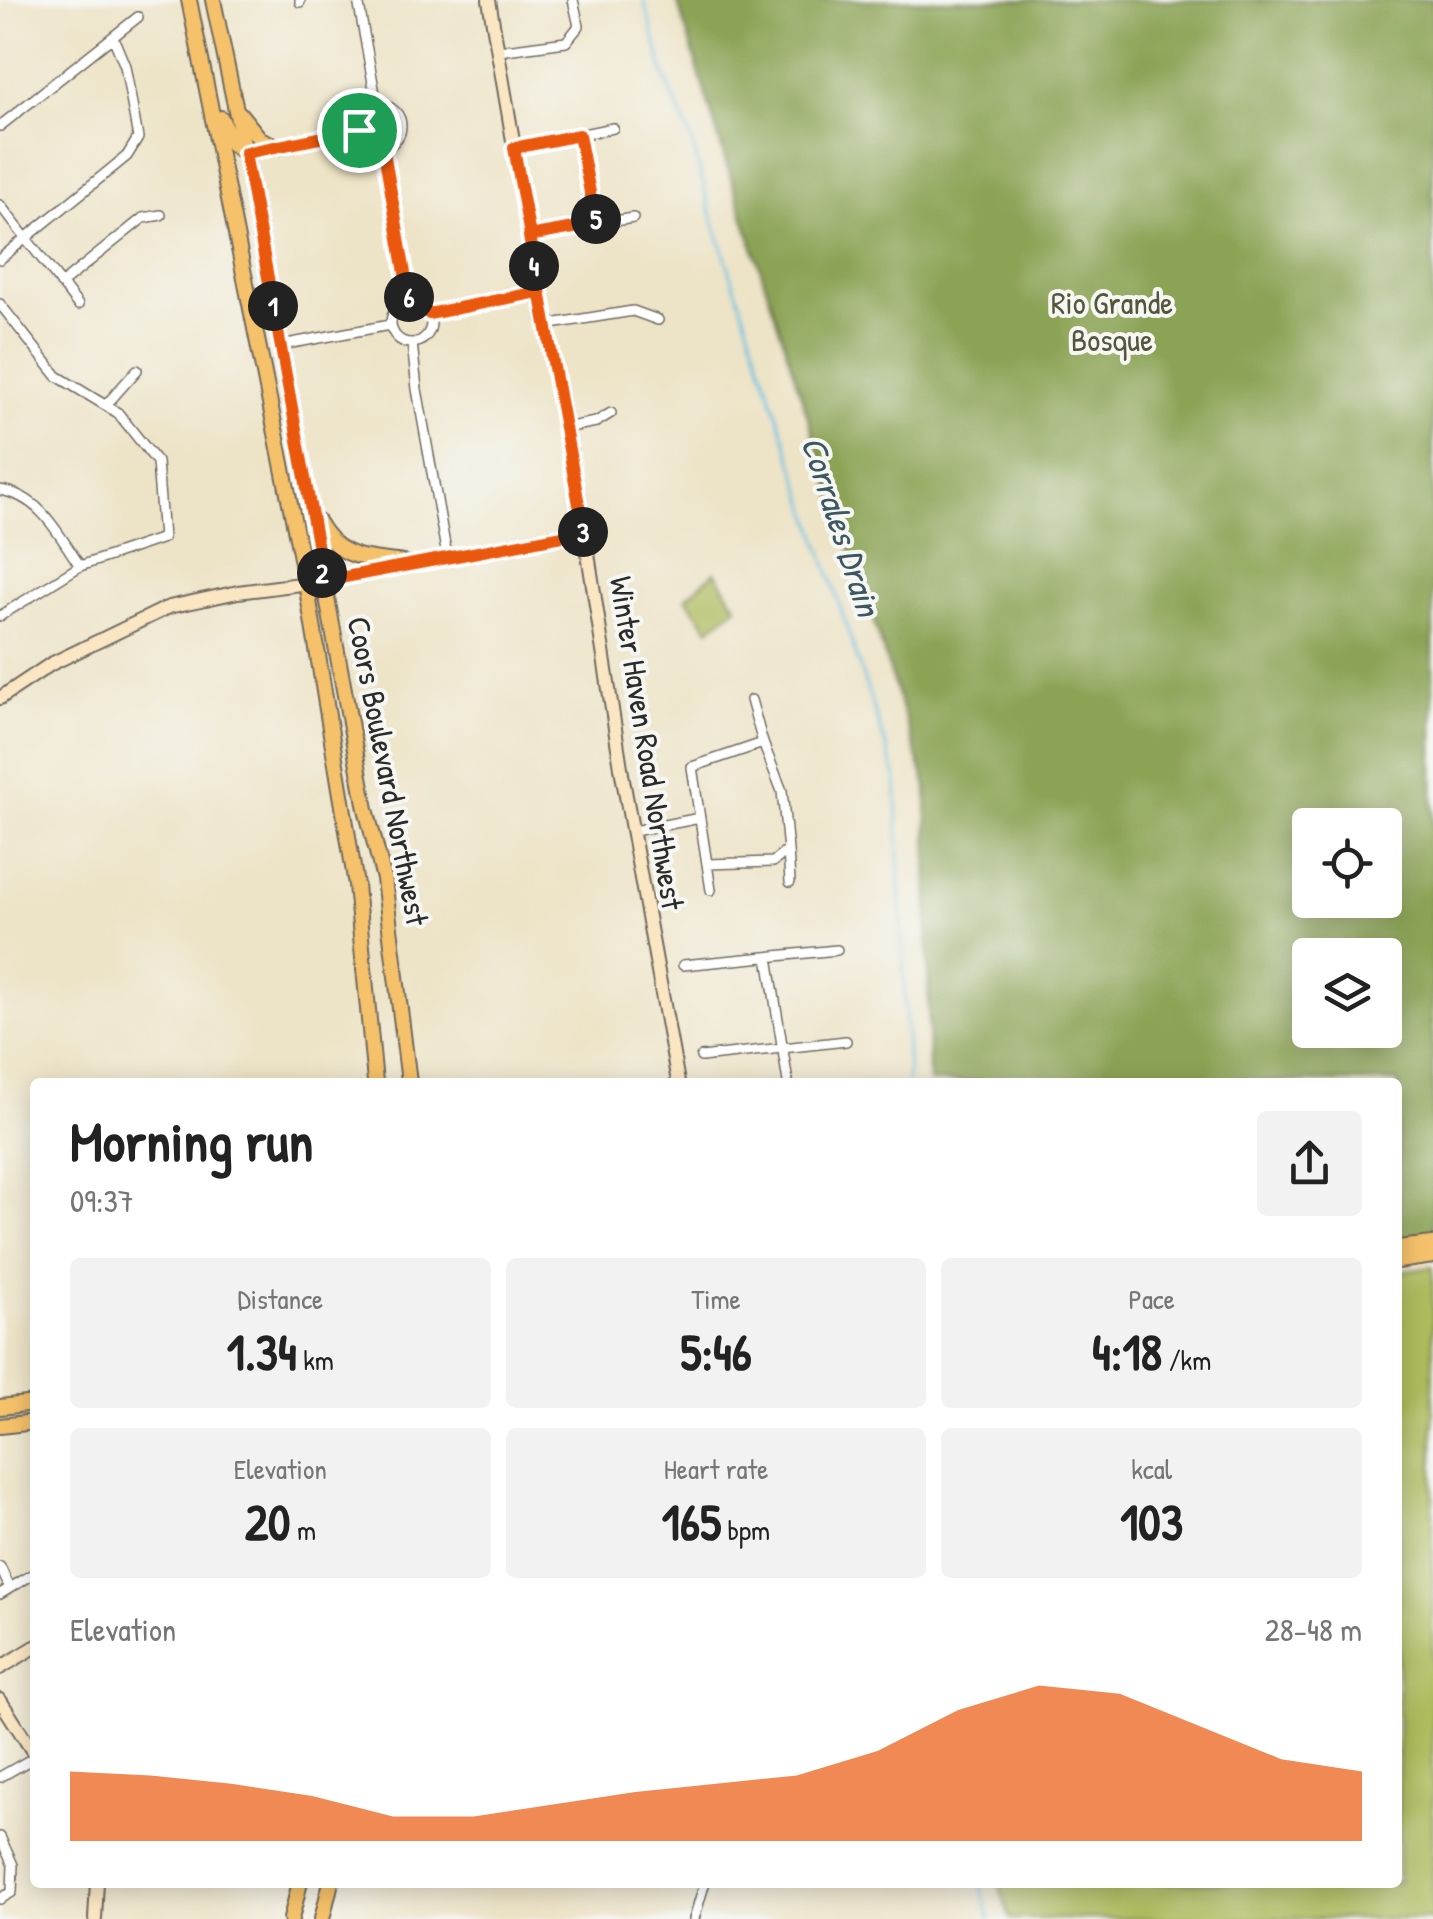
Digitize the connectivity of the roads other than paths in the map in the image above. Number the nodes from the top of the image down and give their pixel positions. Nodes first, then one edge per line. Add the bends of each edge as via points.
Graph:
1 (189, 0) edge
2 (197, 0) edge
3 (213, 0) edge
4 (358, 0) edge
5 (489, 0) edge
6 (574, 0) edge
7 (138, 17) dead end
8 (113, 37) junction
9 (498, 51) junction
10 (376, 105) junction
11 (234, 106) junction
12 (0, 126) edge
13 (613, 128) dead end
14 (359, 130) junction
15 (579, 135) junction
16 (383, 146) junction
17 (278, 147) junction
18 (514, 148) junction
19 (245, 153) junction
20 (0, 205) edge
21 (162, 216) dead end
22 (633, 218) dead end
23 (596, 224) junction
24 (529, 236) junction
25 (26, 239) junction
26 (0, 259) edge
27 (61, 284) junction
28 (538, 292) junction
29 (410, 302) junction
30 (0, 304) edge
31 (78, 304) dead end
32 (429, 314) junction
33 (658, 320) dead end
34 (390, 325) junction
35 (545, 325) junction
36 (412, 343) junction
37 (281, 345) junction
38 (137, 370) dead end
39 (106, 405) junction
40 (612, 413) dead end
41 (565, 428) junction
42 (0, 490) edge
43 (310, 511) junction
44 (584, 532) junction
45 (447, 556) junction
46 (410, 564) junction
47 (80, 566) junction
48 (324, 581) junction
49 (306, 584) junction
50 (0, 616) edge
51 (0, 698) edge
52 (751, 700) dead end
53 (763, 743) junction
54 (700, 818) junction
55 (634, 830) junction
56 (788, 850) junction
57 (707, 864) junction
58 (790, 882) dead end
59 (711, 890) dead end
60 (837, 950) dead end
61 (768, 957) junction
62 (684, 965) dead end
63 (846, 1042) dead end
64 (781, 1048) junction
65 (701, 1057) dead end
66 (375, 1078) edge
67 (409, 1078) edge
68 (677, 1078) edge
69 (787, 1078) edge
70 (1433, 1244) edge
71 (1402, 1248) edge
72 (1433, 1256) edge
73 (1402, 1260) edge
74 (30, 1403) edge
75 (0, 1406) edge
76 (30, 1423) edge
77 (0, 1426) edge
78 (0, 1568) edge
79 (30, 1576) edge
80 (5, 1591) edge
81 (30, 1651) edge
82 (0, 1668) edge
83 (0, 1700) edge
84 (30, 1748) edge
85 (30, 1759) edge
86 (0, 1777) edge
87 (0, 1837) edge
88 (97, 1888) edge
89 (299, 1888) edge
90 (330, 1888) edge
91 (703, 1888) edge
92 (0, 1900) edge
93 (94, 1919) edge
94 (291, 1919) edge
95 (322, 1919) edge
96 (694, 1919) edge

1 - 49 main road, Coors Boulevard Northwest
2 - 19 main road via 223,130
3 - 11 main road, Coors Boulevard Northwest
4 - 10 street
5 - 9 street, Winter Haven Road Northwest
6 - 9 street via 579,26 566,42
7 - 8 street
8 - 12 street
8 - 25 street via 126,66 138,138 127,156
9 - 18 street, Winter Haven Road Northwest
10 - 14 street via 365,111
10 - 16 street via 390,107 401,124 397,138
11 - 17 main road via 260,140
11 - 19 main road, Coors Boulevard Northwest
13 - 15 street
14 - 16 street via 366,142
14 - 17 street
15 - 18 street
15 - 23 street
16 - 29 street
17 - 19 street
18 - 24 street, Winter Haven Road Northwest
19 - 37 main road, Coors Boulevard Northwest
20 - 25 street
21 - 27 street via 143,218
22 - 23 street
23 - 24 street
24 - 28 street, Winter Haven Road Northwest
25 - 26 street
25 - 27 street
27 - 31 street
28 - 32 street
28 - 35 street, Winter Haven Road Northwest
29 - 32 street
29 - 34 street via 396,308
30 - 39 street via 57,376
32 - 36 street via 428,332
33 - 35 street via 633,311
34 - 36 street
34 - 37 street
35 - 41 street, Winter Haven Road Northwest
36 - 45 street
37 - 43 main road, Coors Boulevard Northwest
38 - 39 street
39 - 47 street via 157,462 163,538
40 - 41 street
41 - 44 street, Winter Haven Road Northwest
42 - 47 street via 41,508
43 - 46 main road via 348,555
43 - 48 main road, Coors Boulevard Northwest
44 - 45 street
44 - 55 street, Winter Haven Road Northwest
45 - 46 street
46 - 48 street
47 - 50 street
48 - 49 street
48 - 67 main road, Coors Boulevard Northwest via 384,879
49 - 51 street via 169,607 52,664
49 - 66 main road, Coors Boulevard Northwest via 356,885
52 - 53 street
53 - 54 street via 692,767
53 - 56 street via 782,791
54 - 55 street
54 - 57 street
55 - 68 street, Winter Haven Road Northwest
56 - 57 street via 773,862
56 - 58 street
57 - 59 street
60 - 61 street
61 - 62 street
61 - 64 street
63 - 64 street
64 - 65 street
64 - 69 street
70 - 71 main road
72 - 73 main road
74 - 75 main road
76 - 77 main road
78 - 80 street
79 - 80 street
81 - 82 street
83 - 84 street
85 - 86 street
87 - 92 street via 14,1874 12,1892
88 - 93 street
89 - 94 main road
90 - 95 main road
91 - 96 street

